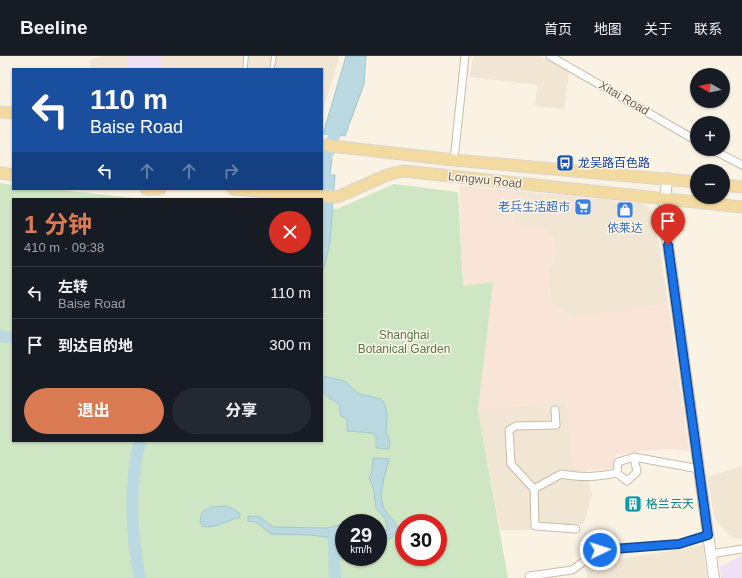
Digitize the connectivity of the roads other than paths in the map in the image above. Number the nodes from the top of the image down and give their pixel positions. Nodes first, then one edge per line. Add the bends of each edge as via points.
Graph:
1 (246, 56) edge
2 (274, 56) edge
3 (465, 56) edge
4 (550, 56) edge
5 (244, 68) edge
6 (272, 68) edge
7 (0, 112) edge
8 (12, 113) edge
9 (690, 137) edge
10 (323, 145) edge
11 (725, 156) edge
12 (454, 160) junction
13 (742, 165) edge
14 (0, 173) edge
15 (12, 175) edge
16 (667, 178) junction
17 (690, 181) edge
18 (730, 186) edge
19 (742, 187) edge
20 (245, 190) edge
21 (664, 199) junction
22 (742, 207) edge
23 (555, 410) dead end
24 (634, 457) junction
25 (699, 469) junction
26 (617, 473) junction
27 (534, 489) junction
28 (576, 528) dead end
29 (708, 535) junction
30 (742, 549) edge
31 (711, 554) junction
32 (529, 576) dead end
33 (714, 578) edge

1 - 5 lane
2 - 6 lane
3 - 12 street
4 - 9 street, Xitai Road
7 - 8 main road
10 - 12 main road, Longwu Road
11 - 13 street
12 - 16 main road, Longwu Road
14 - 15 main road
16 - 17 main road, Longwu Road
16 - 21 street
18 - 19 main road
20 - 21 main road, Longwu Road via 337,198 387,175 404,171
21 - 22 main road, Longwu Road
21 - 25 street via 664,215
23 - 27 street via 556,425 516,426 509,430 511,464
24 - 25 street
24 - 26 street via 618,462
24 - 26 street via 637,472 627,481
25 - 29 street
26 - 27 street via 591,478 561,474
27 - 28 street via 535,526
29 - 31 street
29 - 32 street via 679,544 600,550 572,570
30 - 31 street
31 - 33 street

